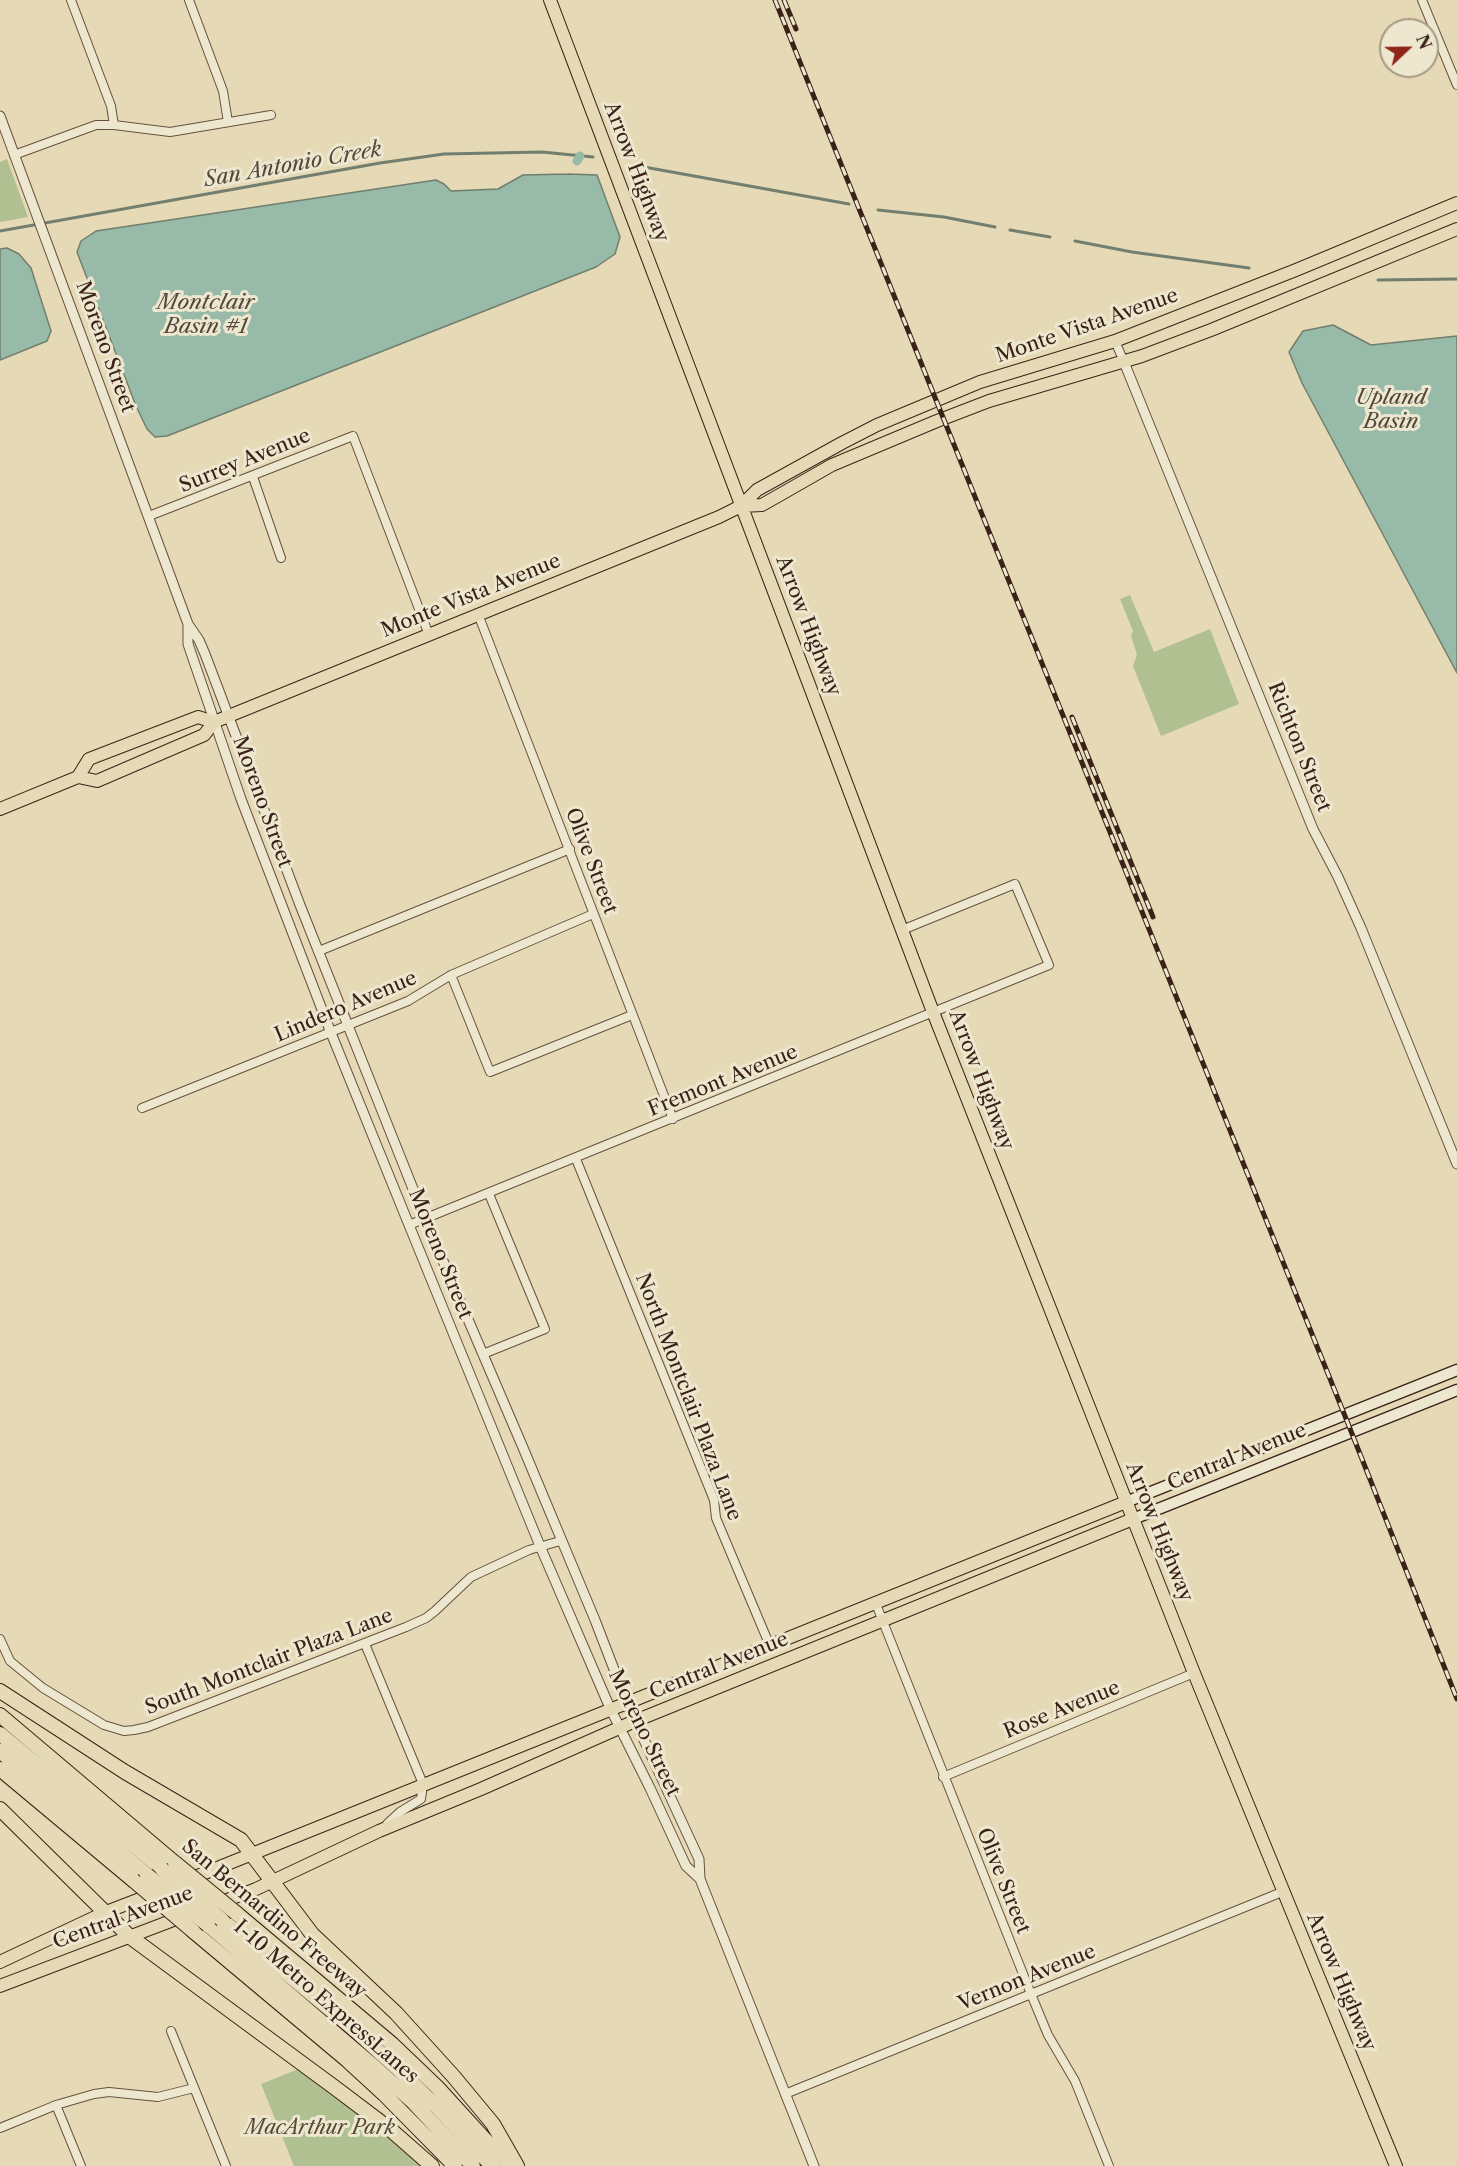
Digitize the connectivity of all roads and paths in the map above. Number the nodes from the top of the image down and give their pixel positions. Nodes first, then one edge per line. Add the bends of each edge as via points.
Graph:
1 (71, 0) edge
2 (189, 0) edge
3 (550, 0) edge
4 (1422, 0) edge
5 (1457, 85) edge
6 (271, 115) dead end
7 (0, 116) edge
8 (228, 122) junction
9 (114, 125) junction
10 (14, 155) junction
11 (1457, 203) edge
12 (1457, 229) edge
13 (1115, 341) junction
14 (1124, 362) junction
15 (253, 477) junction
16 (741, 506) junction
17 (149, 516) junction
18 (281, 558) dead end
19 (478, 614) junction
20 (188, 624) junction
21 (429, 635) junction
22 (228, 716) junction
23 (214, 722) junction
24 (78, 777) junction
25 (0, 809) edge
26 (570, 849) junction
27 (593, 914) junction
28 (902, 930) junction
29 (319, 951) junction
30 (451, 975) junction
31 (933, 1012) junction
32 (632, 1015) junction
33 (348, 1026) junction
34 (331, 1033) junction
35 (142, 1108) dead end
36 (674, 1119) junction
37 (576, 1159) junction
38 (1457, 1164) edge
39 (489, 1194) junction
40 (425, 1219) junction
41 (409, 1226) junction
42 (483, 1354) junction
43 (1457, 1370) edge
44 (1457, 1390) edge
45 (1126, 1502) junction
46 (1132, 1519) junction
47 (560, 1541) junction
48 (540, 1546) junction
49 (876, 1604) junction
50 (883, 1621) junction
51 (0, 1638) edge
52 (365, 1644) junction
53 (770, 1646) junction
54 (1194, 1673) junction
55 (0, 1691) edge
56 (627, 1703) junction
57 (610, 1708) junction
58 (0, 1715) edge
59 (635, 1721) junction
60 (621, 1728) junction
61 (0, 1734) edge
62 (0, 1751) edge
63 (0, 1769) edge
64 (944, 1777) junction
65 (423, 1784) junction
66 (0, 1809) edge
67 (380, 1831) junction
68 (252, 1854) junction
69 (700, 1879) junction
70 (272, 1881) junction
71 (1282, 1892) junction
72 (106, 1912) junction
73 (129, 1936) junction
74 (0, 1962) edge
75 (0, 1986) edge
76 (1031, 1994) junction
77 (171, 2031) dead end
78 (194, 2088) junction
79 (785, 2094) junction
80 (56, 2105) junction
81 (0, 2128) edge
82 (81, 2166) edge
83 (226, 2166) edge
84 (432, 2166) edge
85 (455, 2166) edge
86 (473, 2166) edge
87 (492, 2166) edge
88 (509, 2166) edge
89 (517, 2166) edge
90 (814, 2166) edge
91 (1109, 2166) edge
92 (1396, 2166) edge

1 - 9 street via 111,106
2 - 8 street via 223,91
3 - 16 main road, Arrow Highway
4 - 5 street
6 - 8 street
7 - 10 street, Moreno Street
8 - 9 street via 170,132
9 - 10 street via 96,125
10 - 17 street, Moreno Street
11 - 13 main road, Monte Vista Avenue
12 - 14 main road, Monte Vista Avenue
13 - 14 street, Richton Street
13 - 16 main road, Monte Vista Avenue via 980,382 878,425 757,490
14 - 16 main road, Monte Vista Avenue via 989,401 832,465 762,505
14 - 38 street, Richton Street via 1310,822 1361,928
15 - 17 street, Surrey Avenue
15 - 18 street
15 - 21 street, Surrey Avenue via 353,436
16 - 19 main road, Monte Vista Avenue
16 - 28 main road, Arrow Highway
17 - 20 street, Moreno Street
19 - 21 main road, Monte Vista Avenue
19 - 26 street, Olive Street
20 - 22 street, Moreno Street via 199,640
20 - 23 street, Moreno Street via 188,644
21 - 22 main road, Monte Vista Avenue
22 - 23 main road, Monte Vista Avenue
22 - 29 street, Moreno Street
23 - 24 main road, Monte Vista Avenue via 204,735 108,776 97,780
23 - 24 main road, Monte Vista Avenue via 198,717 89,759
23 - 34 street, Moreno Street
24 - 25 main road, Monte Vista Avenue
26 - 27 street, Olive Street
26 - 29 street
27 - 30 street, Lindero Avenue
27 - 32 street, Olive Street
28 - 31 main road, Arrow Highway
28 - 31 street, Fremont Avenue via 1015,884 1049,965
29 - 33 street, Moreno Street
30 - 32 street via 490,1072
30 - 33 street, Lindero Avenue via 419,995
31 - 36 street, Fremont Avenue
31 - 45 main road, Arrow Highway
32 - 36 street, Olive Street
33 - 34 street, Lindero Avenue
33 - 40 street, Moreno Street
34 - 35 street, Lindero Avenue
34 - 41 street, Moreno Street
36 - 37 street, Fremont Avenue
37 - 39 street, Fremont Avenue
37 - 53 street, North Montclair Plaza Lane
39 - 40 street, Fremont Avenue
39 - 42 street via 545,1329
40 - 41 street, Fremont Avenue
40 - 42 street, Moreno Street
41 - 48 street, Moreno Street
42 - 47 street, Moreno Street
43 - 45 main road, Central Avenue
44 - 46 main road, Central Avenue
45 - 46 main road, Arrow Highway
45 - 49 main road, Central Avenue
46 - 50 main road, Central Avenue
46 - 54 main road, Arrow Highway
47 - 48 street, South Montclair Plaza Lane
47 - 56 street, Moreno Street
48 - 52 street, South Montclair Plaza Lane via 471,1577 426,1618
48 - 57 street, Moreno Street
49 - 50 street, Olive Street
49 - 53 main road, Central Avenue
50 - 59 main road, Central Avenue
50 - 64 street, Olive Street
51 - 52 street, South Montclair Plaza Lane via 10,1660 31,1680 104,1725 124,1731 148,1727
52 - 65 street
53 - 56 main road, Central Avenue
54 - 64 street, Rose Avenue
54 - 71 main road, Arrow Highway
55 - 68 highway via 125,1772 231,1833
56 - 57 main road, Central Avenue
56 - 59 street, Moreno Street
57 - 60 street, Moreno Street
57 - 65 main road, Central Avenue
58 - 88 highway, San Bernardino Freeway, bridge via 392,2044
59 - 60 main road, Central Avenue
59 - 69 street, Moreno Street via 699,1859
60 - 67 main road, Central Avenue
60 - 69 street, Moreno Street via 686,1866
61 - 87 highway, I-10 Metro ExpressLanes, bridge via 355,2030 437,2107
62 - 86 highway, I-10 Metro ExpressLanes, bridge via 370,2063
63 - 85 highway, bridge via 362,2073
64 - 76 street, Olive Street
65 - 67 street via 421,1799
65 - 68 main road, Central Avenue
66 - 72 highway
67 - 70 main road, Central Avenue
68 - 70 highway
68 - 72 main road, Central Avenue
69 - 79 street, Moreno Street
70 - 73 main road, Central Avenue
70 - 89 highway via 312,1934 443,2063 493,2124
71 - 76 street, Vernon Avenue
71 - 92 main road, Arrow Highway
72 - 73 highway
72 - 74 main road, Central Avenue
73 - 75 main road, Central Avenue
73 - 84 highway via 391,2130
76 - 79 street, Vernon Avenue
76 - 91 street, Olive Street via 1048,2035 1075,2081
77 - 78 street
78 - 80 street via 158,2097 109,2092
78 - 83 street
79 - 90 street, Moreno Street
80 - 81 street
80 - 82 street

